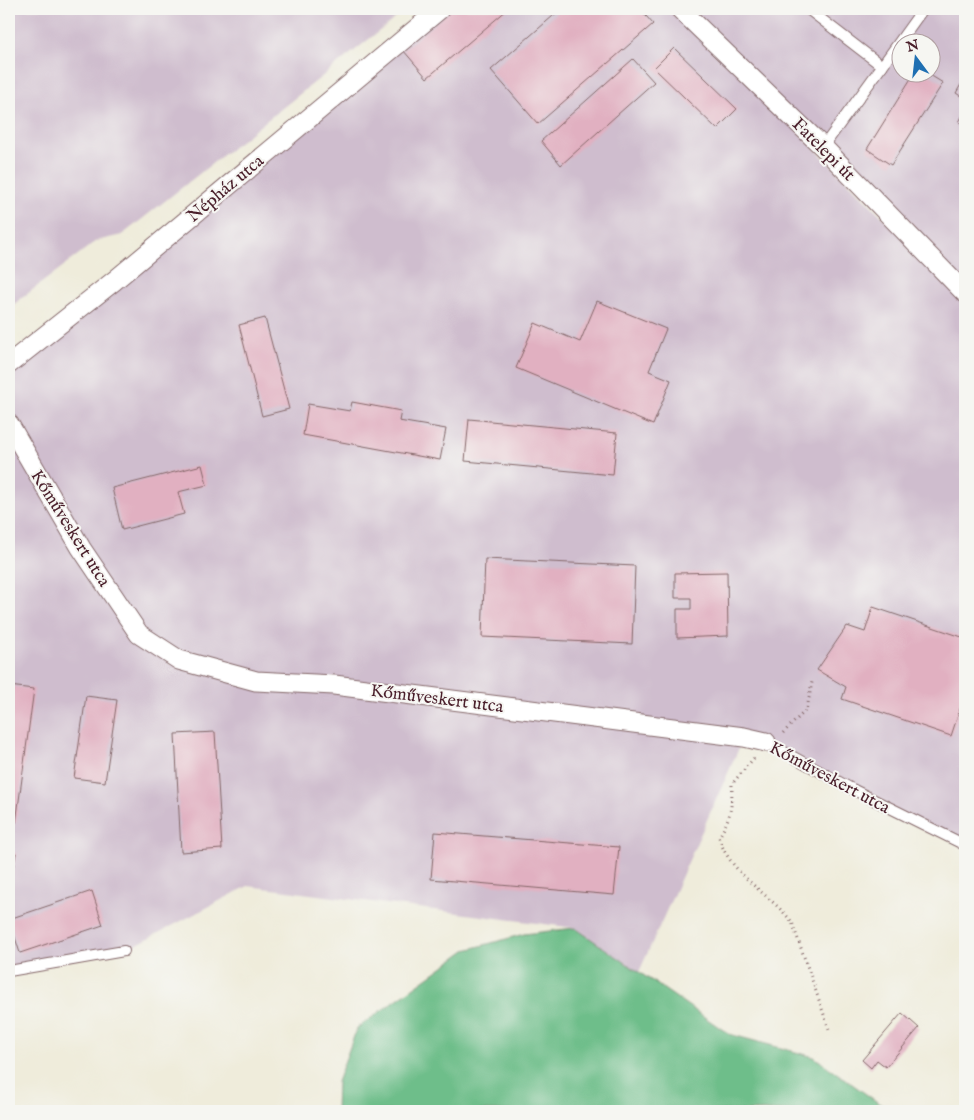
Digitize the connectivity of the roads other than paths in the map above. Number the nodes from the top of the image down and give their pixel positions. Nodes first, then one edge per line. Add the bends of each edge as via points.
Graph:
1 (440, 9) edge
2 (680, 9) edge
3 (808, 9) edge
4 (923, 9) edge
5 (882, 66) junction
6 (823, 147) junction
7 (965, 293) edge
8 (9, 364) edge
9 (9, 424) edge
10 (766, 742) joint
11 (965, 845) edge
12 (124, 951) dead end
13 (9, 971) edge

1 - 8 street, Népház utca via 122,275
2 - 6 street, Fatelepi út
3 - 5 lane
4 - 5 lane
5 - 6 lane
6 - 7 street, Fatelepi út
9 - 10 street, Kőműveskert utca via 81,548 139,634 179,660 256,681 344,686
10 - 11 lane, Kőműveskert utca via 852,790
12 - 13 lane

